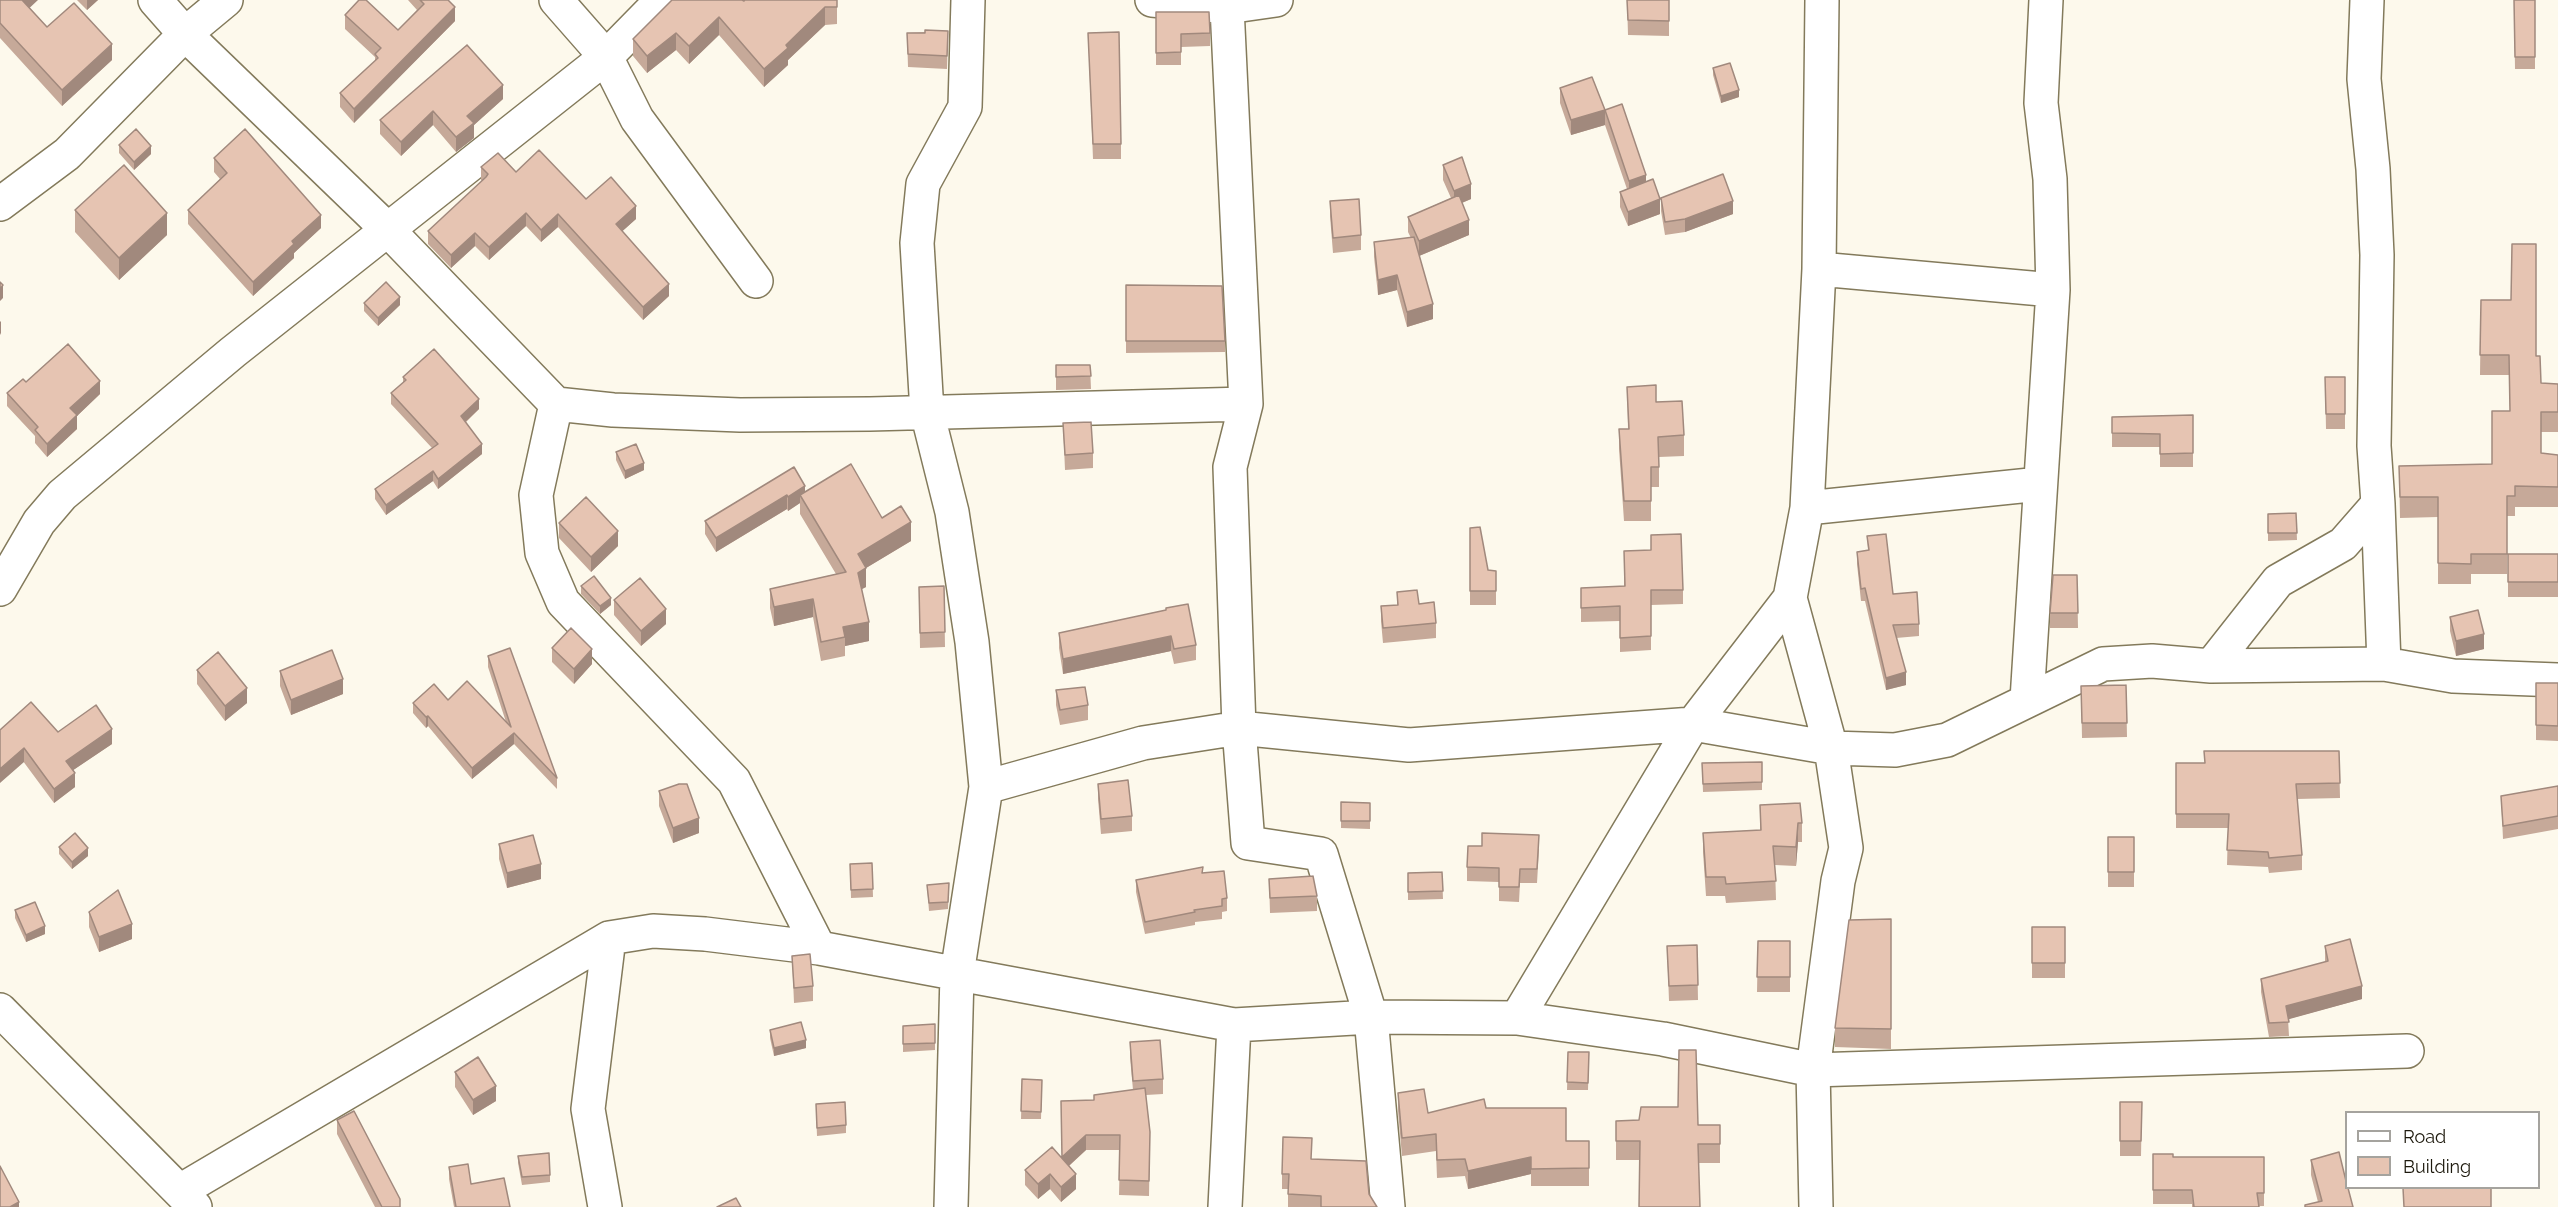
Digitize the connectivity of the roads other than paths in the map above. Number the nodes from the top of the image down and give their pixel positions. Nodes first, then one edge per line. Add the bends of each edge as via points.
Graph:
1 (155, 0) edge
2 (226, 0) edge
3 (556, 0) edge
4 (662, 0) edge
5 (968, 0) edge
6 (1152, 0) edge
7 (1276, 0) edge
8 (1822, 0) edge
9 (2046, 0) edge
10 (2367, 0) edge
11 (1227, 7) junction
12 (185, 34) junction
13 (606, 57) junction
14 (0, 204) edge
15 (387, 229) junction
16 (1819, 269) junction
17 (756, 281) dead end
18 (2053, 290) junction
19 (556, 404) junction
20 (1246, 404) junction
21 (927, 412) junction
22 (2040, 484) junction
23 (2378, 504) junction
24 (1807, 507) junction
25 (0, 589) edge
26 (1790, 598) junction
27 (2384, 664) junction
28 (2211, 666) junction
29 (2558, 680) edge
30 (2027, 700) junction
31 (1693, 724) junction
32 (1239, 728) junction
33 (1831, 748) junction
34 (986, 787) junction
35 (609, 938) junction
36 (819, 948) junction
37 (957, 974) junction
38 (0, 1010) edge
39 (1371, 1017) junction
40 (1517, 1018) junction
41 (1234, 1025) junction
42 (2406, 1051) dead end
43 (1813, 1070) junction
44 (188, 1199) edge
45 (605, 1207) edge
46 (951, 1207) edge
47 (1225, 1207) edge
48 (1388, 1207) edge
49 (1816, 1207) edge

1 - 12 street
2 - 12 street
3 - 13 street
4 - 13 street
5 - 21 street via 964,107 923,184 917,243
6 - 11 street
7 - 11 street
8 - 16 street
9 - 18 street via 2041,103 2050,179
10 - 23 street via 2364,79 2377,255 2374,446
11 - 20 street
12 - 14 street via 67,154
12 - 15 street
13 - 15 street
13 - 17 street via 637,119
15 - 19 street
15 - 25 street via 62,495 39,522
16 - 18 street
16 - 24 street
18 - 22 street
19 - 21 street via 740,415
19 - 36 street via 536,495 543,553 563,602 734,781
20 - 21 street
20 - 32 street via 1230,467
21 - 34 street via 952,512 969,620
22 - 24 street
22 - 30 street
23 - 27 street
23 - 28 street via 2343,544 2278,581
24 - 26 street
26 - 31 street
26 - 33 street
27 - 28 street
27 - 29 street via 2453,676
28 - 30 street via 2152,661 2103,664
30 - 33 street via 1947,740 1895,750
31 - 32 street via 1409,745
31 - 33 street
31 - 40 street
32 - 34 street via 1143,743
32 - 39 street via 1248,843 1321,854
33 - 43 street via 1846,848 1838,881
34 - 37 street
35 - 36 street via 653,931 695,933
35 - 44 street
35 - 45 street via 588,1109
36 - 37 street
37 - 41 street
37 - 46 street
38 - 44 street
39 - 40 street
39 - 41 street
39 - 48 street
40 - 43 street via 1664,1039
41 - 47 street
42 - 43 street
43 - 49 street

